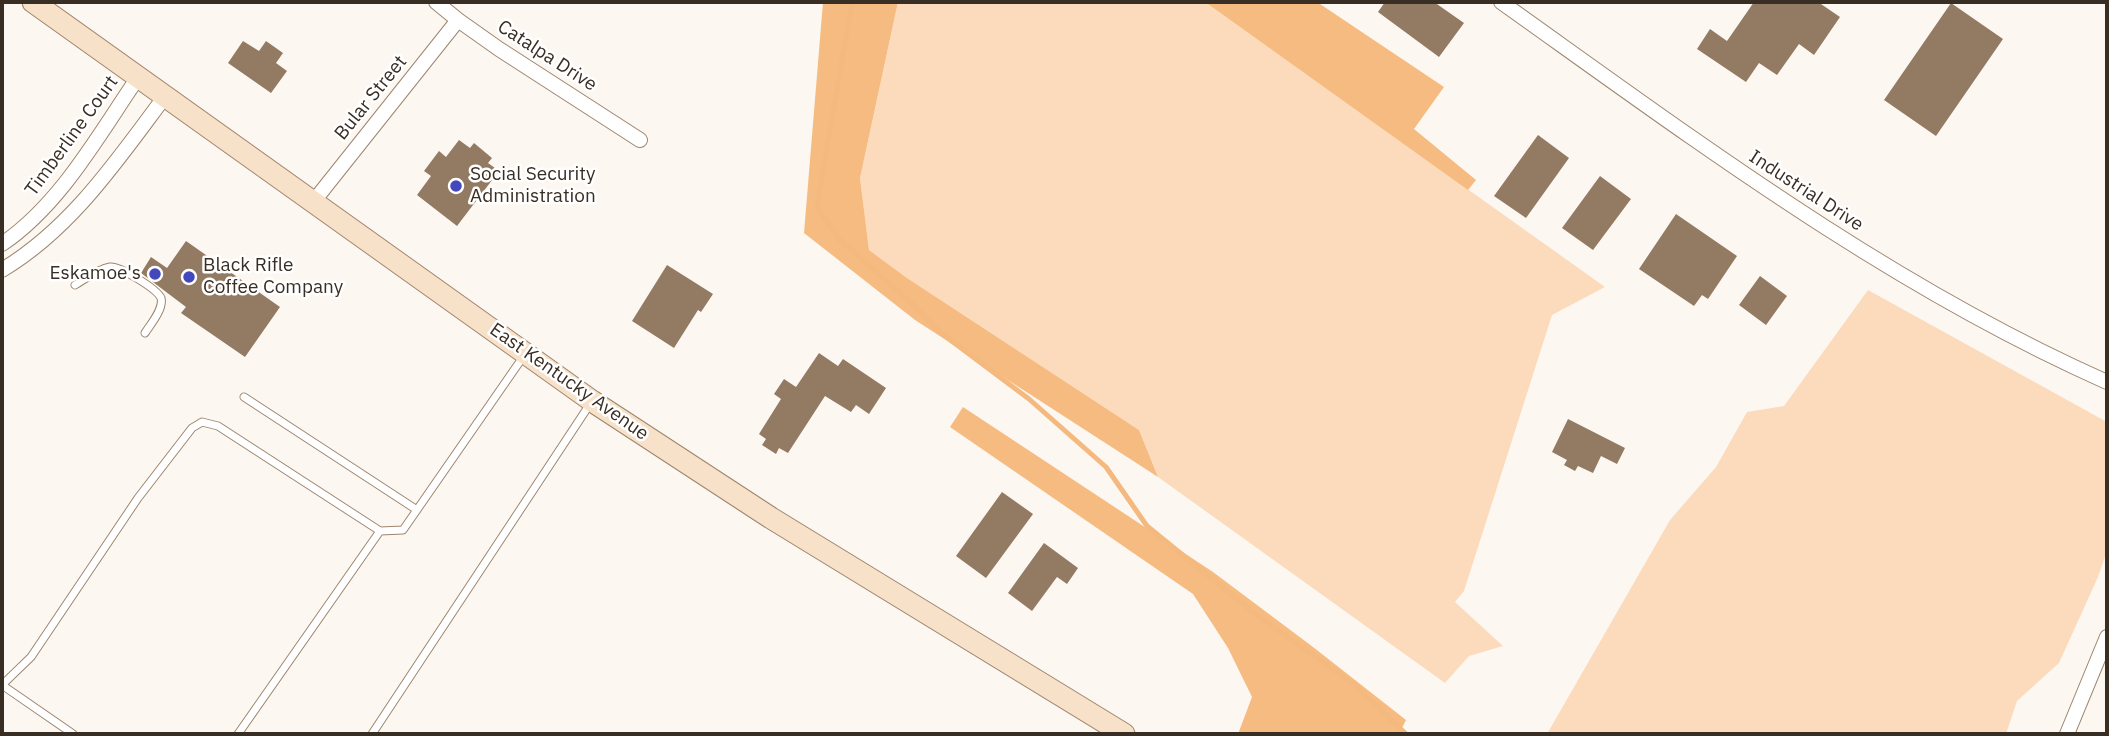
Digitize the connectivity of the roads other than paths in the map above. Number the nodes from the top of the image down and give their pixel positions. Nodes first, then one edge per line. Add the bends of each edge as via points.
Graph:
1 (33, 2) edge
2 (436, 2) edge
3 (1501, 2) edge
4 (458, 20) junction
5 (139, 76) junction
6 (166, 95) junction
7 (640, 140) dead end
8 (314, 201) junction
9 (2, 244) edge
10 (2, 270) edge
11 (75, 285) dead end
12 (145, 333) dead end
13 (526, 353) junction
14 (2107, 382) edge
15 (244, 397) dead end
16 (593, 401) junction
17 (417, 510) junction
18 (380, 531) junction
19 (2107, 637) edge
20 (2, 685) edge
21 (73, 734) edge
22 (238, 734) edge
23 (372, 734) edge
24 (1124, 734) edge
25 (2067, 734) edge

1 - 5 street, East Kentucky Avenue
2 - 4 street, Catalpa Drive
3 - 14 street, Industrial Drive via 1876,260 1995,328
4 - 7 street, Catalpa Drive
4 - 8 street, Bular Street
5 - 6 street, East Kentucky Avenue
5 - 9 street, Timberline Court via 55,196
6 - 8 street, East Kentucky Avenue
6 - 10 street via 74,211
8 - 13 street, East Kentucky Avenue
11 - 12 lane via 105,268 124,270 160,298 157,314
13 - 16 street, East Kentucky Avenue
13 - 17 lane
15 - 17 lane
16 - 23 lane
16 - 24 street, East Kentucky Avenue via 771,518
17 - 18 lane via 403,530
18 - 20 lane via 218,426 202,422 192,428 138,498 31,657
18 - 22 lane
19 - 25 street
20 - 21 lane

